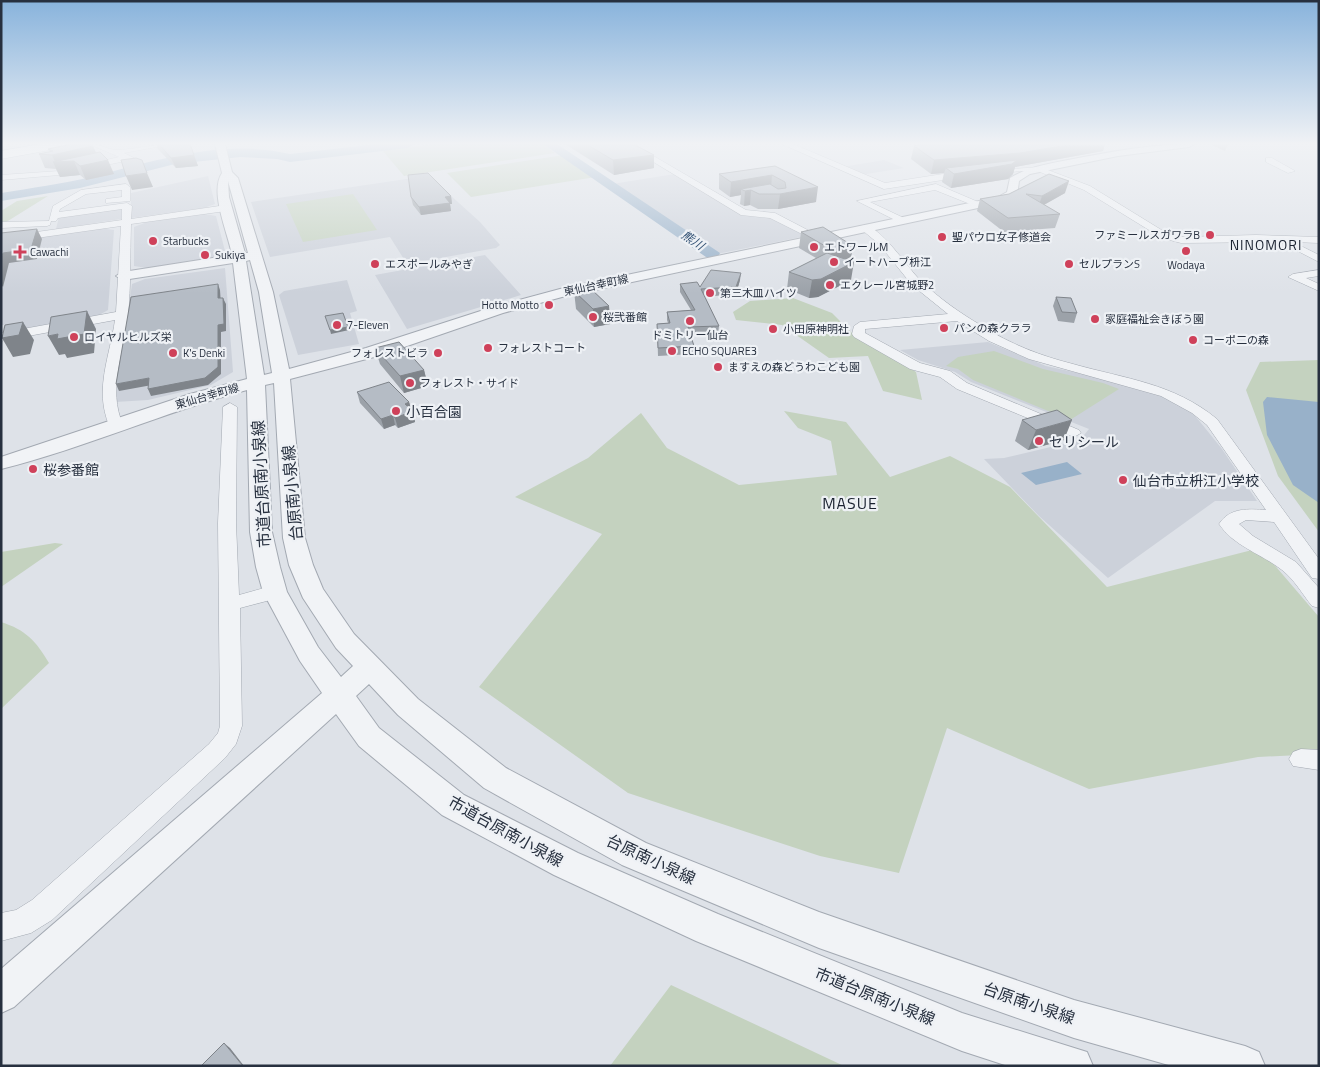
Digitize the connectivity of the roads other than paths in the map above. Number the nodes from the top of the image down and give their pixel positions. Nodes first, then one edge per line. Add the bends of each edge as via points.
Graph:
1 (82, 194) edge
2 (127, 194) edge
3 (225, 194) edge
4 (237, 194) edge
5 (712, 194) edge
6 (900, 194) edge
7 (953, 194) edge
8 (1013, 194) edge
9 (1097, 194) edge
10 (743, 199) edge
11 (726, 202) junction
12 (978, 204) junction
13 (226, 208) junction
14 (54, 215) junction
15 (901, 220) junction
16 (126, 222) junction
17 (1, 225) edge
18 (865, 228) junction
19 (50, 233) junction
20 (816, 238) junction
21 (1278, 238) junction
22 (1, 240) edge
23 (1319, 240) edge
24 (256, 255) junction
25 (239, 258) junction
26 (1319, 259) edge
27 (1319, 273) edge
28 (123, 276) junction
29 (1319, 288) edge
30 (122, 316) junction
31 (959, 317) junction
32 (1, 337) edge
33 (256, 382) junction
34 (283, 390) junction
35 (230, 407) dead end
36 (116, 425) junction
37 (1074, 433) dead end
38 (1, 463) edge
39 (1280, 517) junction
40 (1319, 573) edge
41 (275, 592) junction
42 (1319, 601) edge
43 (230, 604) junction
44 (369, 668) junction
45 (337, 694) junction
46 (1, 927) edge
47 (1, 994) edge
48 (1073, 1066) edge
49 (1244, 1066) edge

1 - 14 street
2 - 14 street via 127,199
3 - 13 street, 市道台原南小泉線
4 - 24 street, 台原南小泉線
5 - 11 street
6 - 15 street via 861,201
7 - 12 street
8 - 12 street, 東仙台幸町線
9 - 21 street via 1166,236 1181,240
10 - 11 street
11 - 20 street via 744,213 772,215
12 - 15 street, 東仙台幸町線
13 - 16 street
13 - 25 street, 市道台原南小泉線
14 - 16 street via 127,206
14 - 17 street
14 - 19 street
15 - 18 street, 東仙台幸町線
16 - 19 street
16 - 28 street
18 - 20 street, 東仙台幸町線
18 - 31 street via 876,235 906,273
19 - 22 street
20 - 34 street, 東仙台幸町線 via 506,308 365,354
21 - 23 street
21 - 26 street
24 - 25 street
24 - 34 street, 台原南小泉線 via 266,292
25 - 28 street
25 - 33 street, 市道台原南小泉線
27 - 29 street via 1293,277
28 - 30 street
30 - 32 street
30 - 36 street via 108,394 110,414
31 - 37 street via 860,326 858,334 915,366 945,374 962,386
31 - 39 street via 984,333 1041,360 1145,384 1190,404 1212,422
33 - 34 street, 東仙台幸町線
33 - 36 street, 東仙台幸町線
33 - 41 street, 市道台原南小泉線 via 261,532
34 - 44 street, 台原南小泉線 via 294,538 301,565 318,602
35 - 43 street via 227,523
36 - 38 street, 東仙台幸町線
39 - 40 street
39 - 42 street via 1243,514 1228,524 1247,540 1290,566
41 - 43 street
41 - 45 street, 市道台原南小泉線 via 309,654
43 - 46 street via 231,726 228,737 217,752 42,910 21,923
44 - 45 street
44 - 49 street, 台原南小泉線 via 408,707 495,778 634,854 819,930 1064,1016
45 - 47 street
45 - 48 street, 市道台原南小泉線 via 369,737 452,805 566,864 709,928 962,1032

